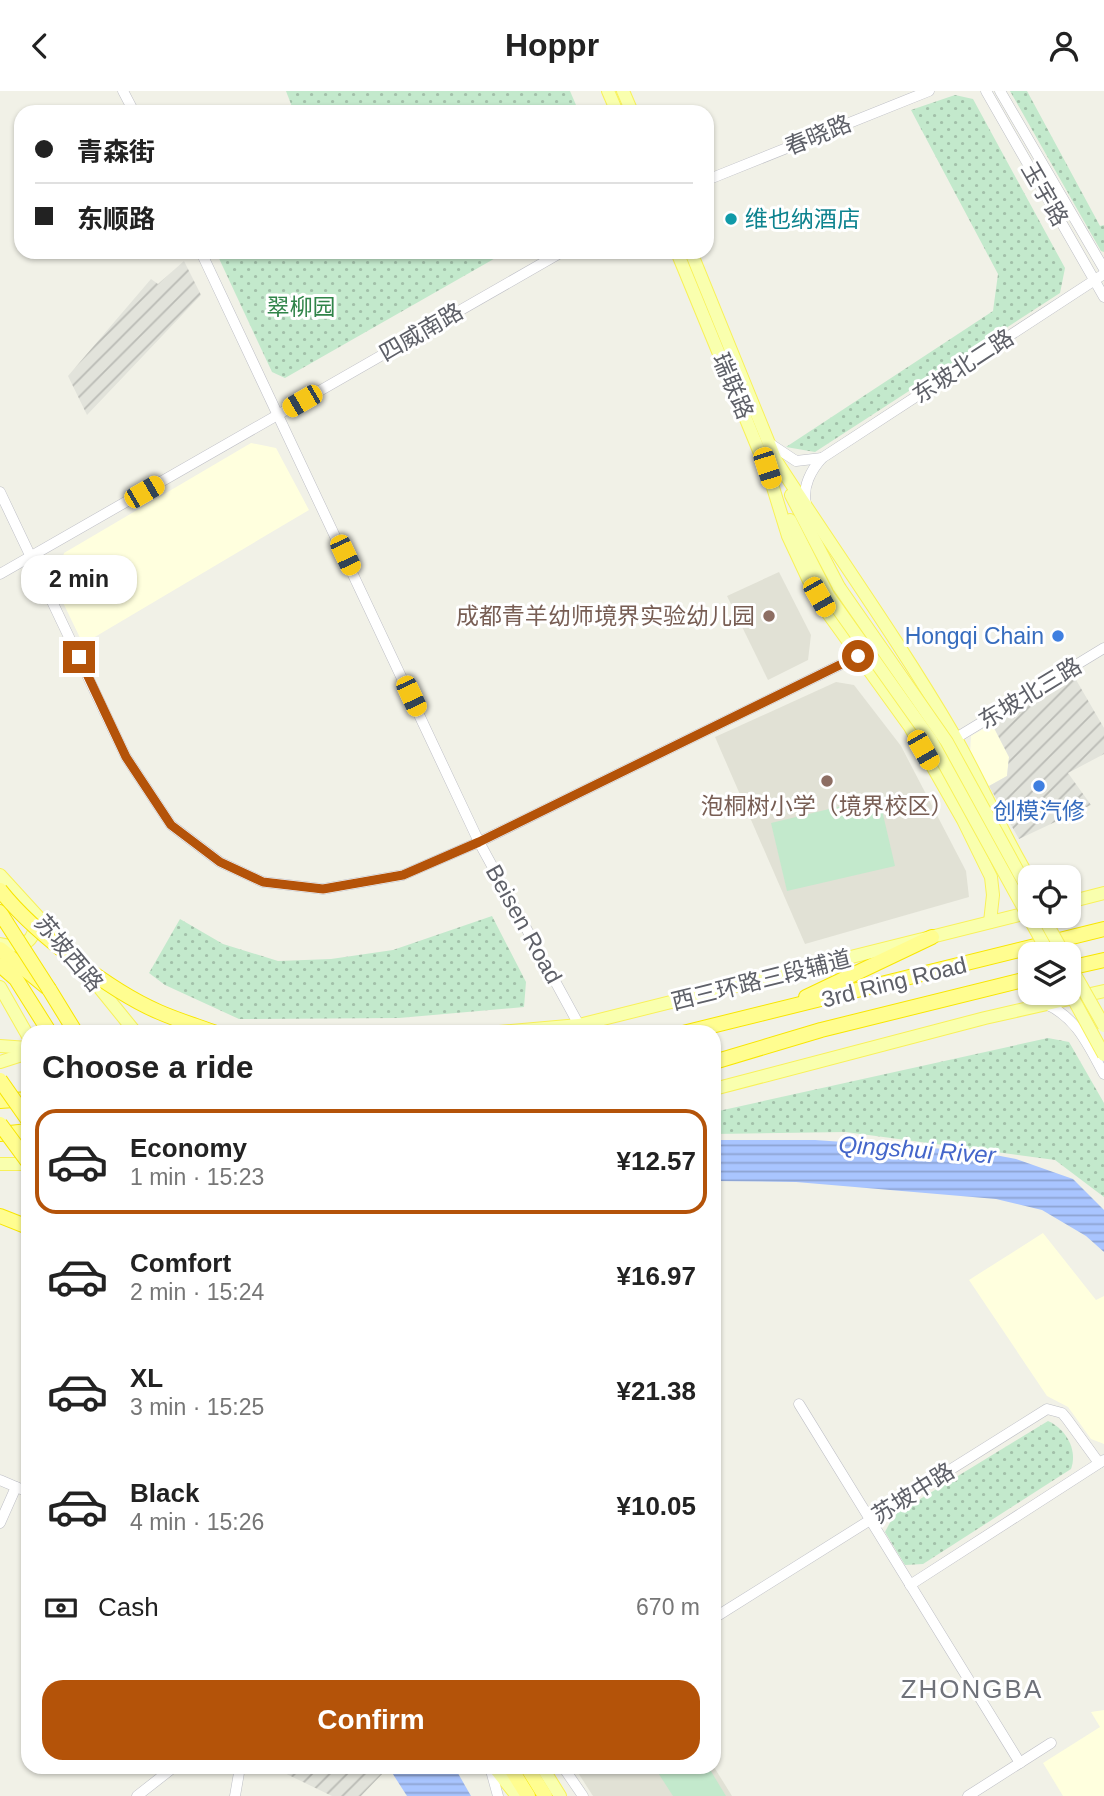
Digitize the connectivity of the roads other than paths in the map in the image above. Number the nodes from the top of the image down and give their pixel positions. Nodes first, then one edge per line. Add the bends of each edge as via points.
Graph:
1 (929, 91) edge
2 (986, 91) edge
3 (1000, 91) edge
4 (714, 177) edge
5 (204, 259) edge
6 (550, 259) edge
7 (680, 259) edge
8 (694, 259) edge
9 (1101, 274) edge
10 (1104, 297) edge
11 (280, 413) junction
12 (769, 443) junction
13 (822, 457) junction
14 (772, 465) junction
15 (0, 492) edge
16 (807, 509) junction
17 (32, 557) junction
18 (0, 574) edge
19 (834, 591) junction
20 (1104, 648) edge
21 (858, 656) junction
22 (956, 738) junction
23 (479, 842) junction
24 (1022, 865) edge
25 (1018, 871) edge
26 (0, 875) edge
27 (1018, 876) edge
28 (991, 877) junction
29 (0, 890) edge
30 (1104, 894) edge
31 (1081, 899) edge
32 (34, 911) junction
33 (0, 912) edge
34 (1018, 915) edge
35 (990, 922) junction
36 (1104, 929) edge
37 (932, 937) junction
38 (1042, 942) edge
39 (0, 947) edge
40 (1104, 960) edge
41 (1081, 964) edge
42 (0, 965) edge
43 (1018, 981) edge
44 (0, 987) edge
45 (1081, 987) edge
46 (49, 989) junction
47 (1104, 991) edge
48 (1081, 996) edge
49 (1041, 1005) edge
50 (1047, 1005) edge
51 (1077, 1005) edge
52 (777, 1011) junction
53 (22, 1025) edge
54 (45, 1025) edge
55 (71, 1025) edge
56 (130, 1025) edge
57 (194, 1025) edge
58 (579, 1025) joint
59 (719, 1025) edge
60 (1104, 1026) edge
61 (0, 1046) edge
62 (21, 1048) edge
63 (21, 1055) edge
64 (1104, 1055) edge
65 (721, 1060) edge
66 (0, 1062) edge
67 (1104, 1074) edge
68 (0, 1080) edge
69 (721, 1087) edge
70 (0, 1098) edge
71 (21, 1098) edge
72 (21, 1110) edge
73 (0, 1124) edge
74 (21, 1132) edge
75 (0, 1133) edge
76 (21, 1153) edge
77 (21, 1163) edge
78 (0, 1164) edge
79 (0, 1216) edge
80 (21, 1224) edge
81 (799, 1404) dead end
82 (1101, 1461) edge
83 (0, 1480) edge
84 (16, 1487) junction
85 (21, 1489) edge
86 (871, 1520) junction
87 (0, 1523) edge
88 (910, 1585) junction
89 (721, 1614) edge
90 (1051, 1743) dead end
91 (1020, 1763) junction
92 (165, 1774) edge
93 (239, 1774) edge
94 (493, 1774) edge
95 (498, 1774) edge
96 (514, 1774) edge
97 (534, 1774) edge
98 (537, 1774) edge
99 (568, 1774) edge
100 (137, 1796) edge
101 (235, 1796) edge
102 (498, 1796) edge
103 (517, 1796) edge
104 (528, 1796) edge
105 (545, 1796) edge
106 (560, 1796) edge
107 (583, 1796) edge
108 (968, 1796) edge

1 - 4 street, 春晓路
2 - 9 street, 玉宇路
3 - 9 street, 玉宇路
5 - 11 street, Beisen Road
6 - 11 street, 四威南路
7 - 14 main road, 瑞联路
8 - 12 main road, 瑞联路
9 - 10 street, 玉宇路
9 - 13 street, 东坡北二路
11 - 17 street, 四威南路
11 - 23 street, Beisen Road
12 - 13 street via 796,461
12 - 14 main road, 瑞联路
13 - 16 street via 808,481
14 - 16 main road
14 - 19 main road, 瑞联路
14 - 21 main road via 789,536 810,583
15 - 17 street
16 - 22 main road
17 - 18 street, 四威南路
17 - 23 street via 126,757 171,825 220,862 263,882 323,889 403,875
19 - 25 main road, bridge via 947,742
19 - 38 main road, bridge via 931,740
20 - 22 street, 东坡北三路
21 - 23 street
21 - 28 main road via 910,727
22 - 24 main road
23 - 58 street, Beisen Road
26 - 32 main road, 苏坡西路
27 - 28 main road
28 - 35 main road
29 - 57 highway, bridge via 15,908 103,979 158,1012
30 - 31 main road
32 - 39 main road via 36,930 29,942
32 - 56 main road, 苏坡西路
33 - 46 highway, bridge
34 - 35 main road, 西三环路三段辅道
35 - 37 main road, 西三环路三段辅道
36 - 52 highway, 3rd Ring Road
37 - 52 highway
37 - 58 main road, 西三环路三段辅道
39 - 46 highway
40 - 41 highway
42 - 54 highway via 16,979
43 - 65 highway, 3rd Ring Road
44 - 53 main road
45 - 60 main road, bridge
46 - 55 highway
47 - 48 main road
49 - 69 main road
50 - 67 street via 1065,1013 1083,1034
51 - 64 main road, bridge
52 - 59 highway, 3rd Ring Road
61 - 62 main road
63 - 66 main road
68 - 72 highway, bridge
70 - 71 highway
73 - 76 highway, bridge
74 - 75 highway
77 - 78 main road
79 - 80 highway
81 - 86 street
82 - 86 street, 苏坡中路 via 1062,1413 1047,1409
82 - 88 street
83 - 84 street
84 - 85 street
84 - 87 street
86 - 88 street
86 - 89 street, 苏坡中路
88 - 91 street
90 - 91 street
91 - 108 street
92 - 100 street
93 - 101 street
94 - 102 street
95 - 103 main road
96 - 104 highway
97 - 105 highway
98 - 106 main road
99 - 107 street

